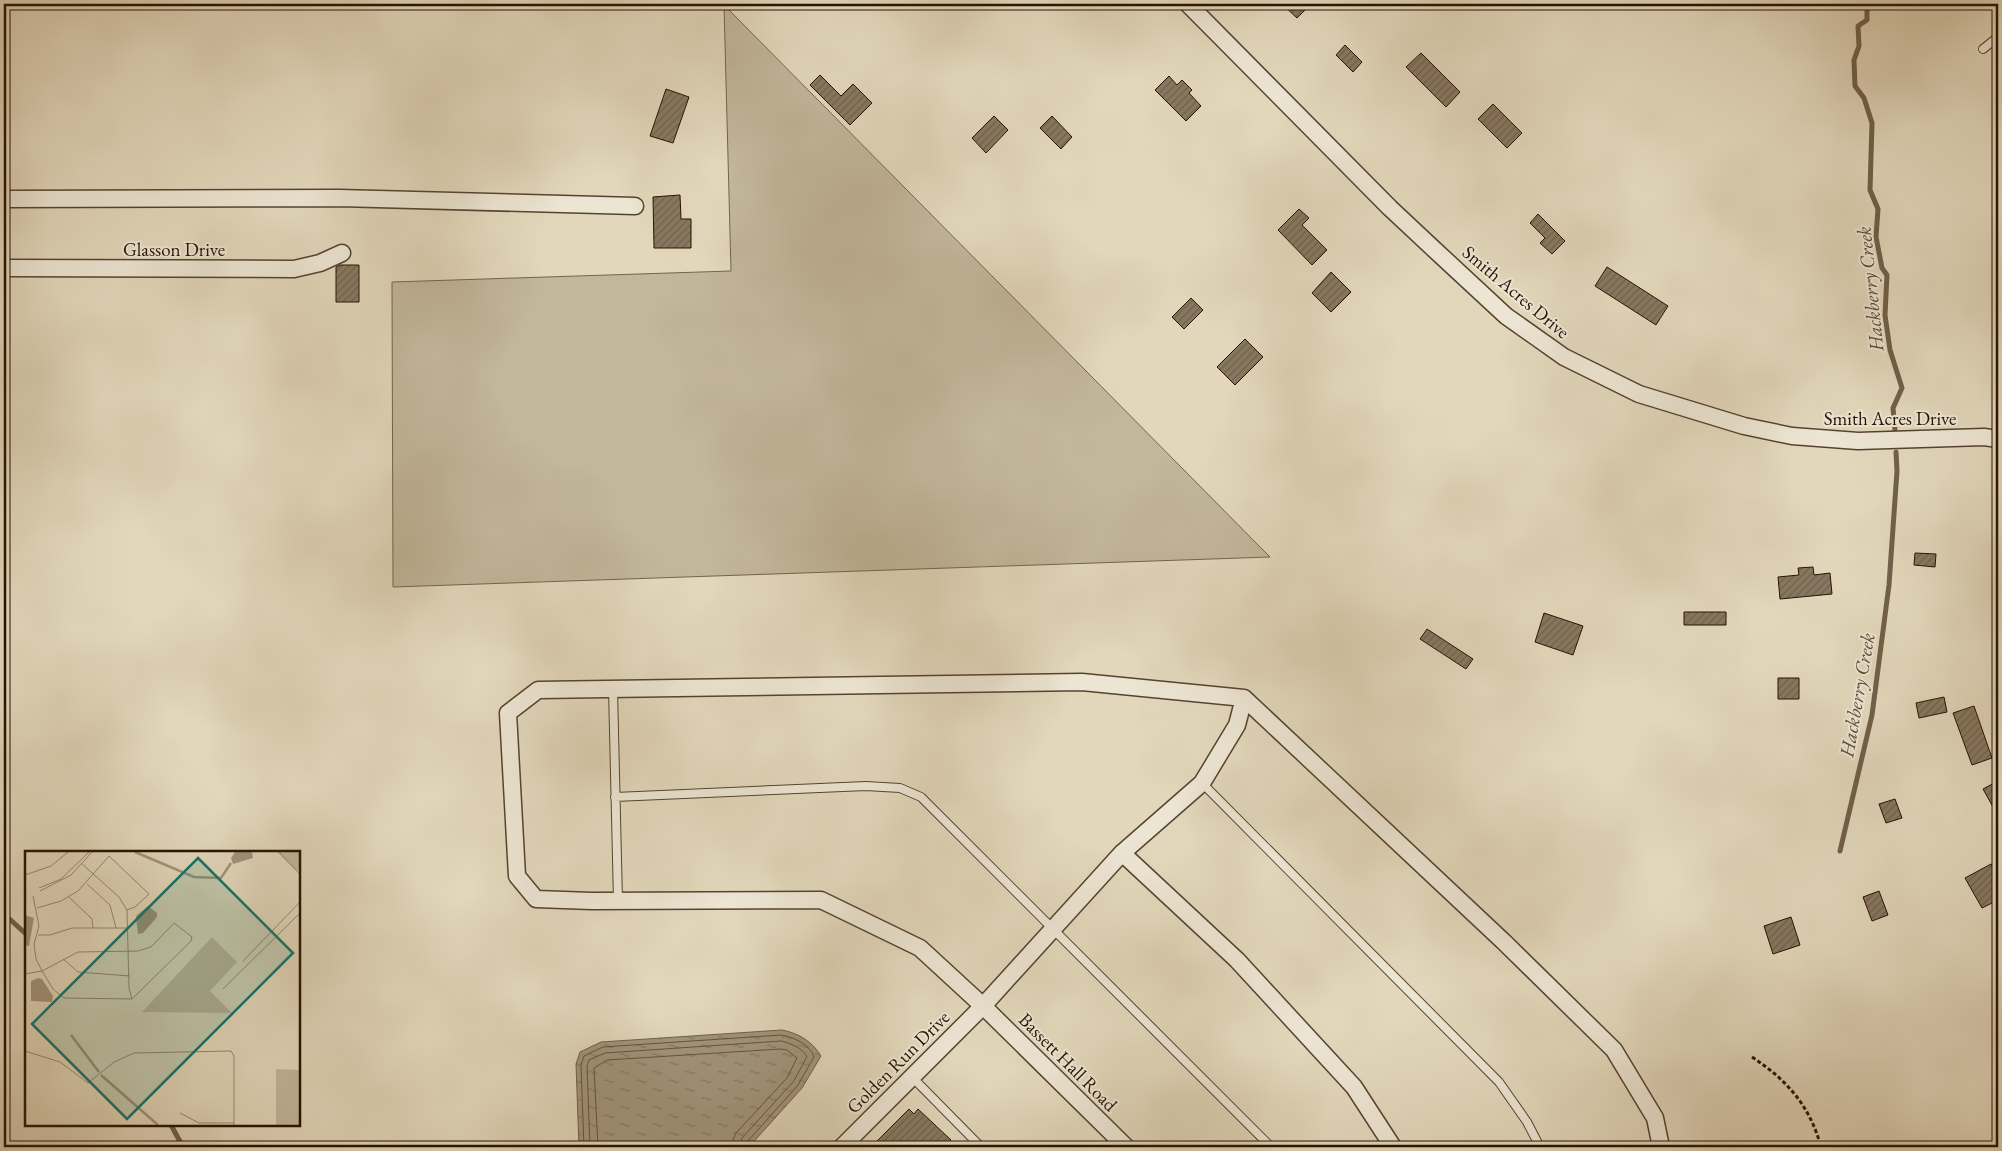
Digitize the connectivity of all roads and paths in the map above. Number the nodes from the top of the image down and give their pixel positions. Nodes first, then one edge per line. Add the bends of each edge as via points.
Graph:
1 (1188, 4) edge
2 (1998, 36) edge
3 (1983, 49) dead end
4 (4, 199) edge
5 (635, 206) dead end
6 (342, 253) dead end
7 (4, 268) edge
8 (1998, 439) edge
9 (613, 689) junction
10 (1244, 698) junction
11 (1202, 783) junction
12 (615, 797) junction
13 (1122, 852) junction
14 (618, 901) junction
15 (1053, 928) junction
16 (983, 1006) junction
17 (1752, 1057) dead end
18 (912, 1077) junction
19 (842, 1147) edge
20 (981, 1147) edge
21 (1126, 1147) edge
22 (1271, 1147) edge
23 (1393, 1147) edge
24 (1540, 1147) edge
25 (1661, 1147) edge
26 (1821, 1147) edge

1 - 8 street, Smith Acres Drive via 1443,258 1506,316 1564,358 1639,394 1735,424 1792,436 1858,440
2 - 3 lane
4 - 5 street via 340,198
6 - 7 street, Glasson Drive via 294,270
9 - 10 street via 1082,682
9 - 12 lane
9 - 14 street, Bassett Hall Road via 538,690 508,713 517,876 536,899
10 - 11 street, Golden Run Drive via 1237,726
10 - 25 street via 1614,1050 1655,1118
11 - 13 street, Golden Run Drive
11 - 24 lane via 1499,1082 1528,1122
12 - 14 lane
12 - 15 lane via 866,786 900,788 921,797
13 - 15 street, Golden Run Drive
13 - 23 street via 1237,960 1354,1087
14 - 16 street, Bassett Hall Road via 821,900 920,948
15 - 16 street, Golden Run Drive
15 - 22 lane
16 - 18 street, Golden Run Drive
16 - 21 street, Bassett Hall Road
17 - 26 path via 1793,1091 1811,1118
18 - 19 street, Golden Run Drive
18 - 20 lane

